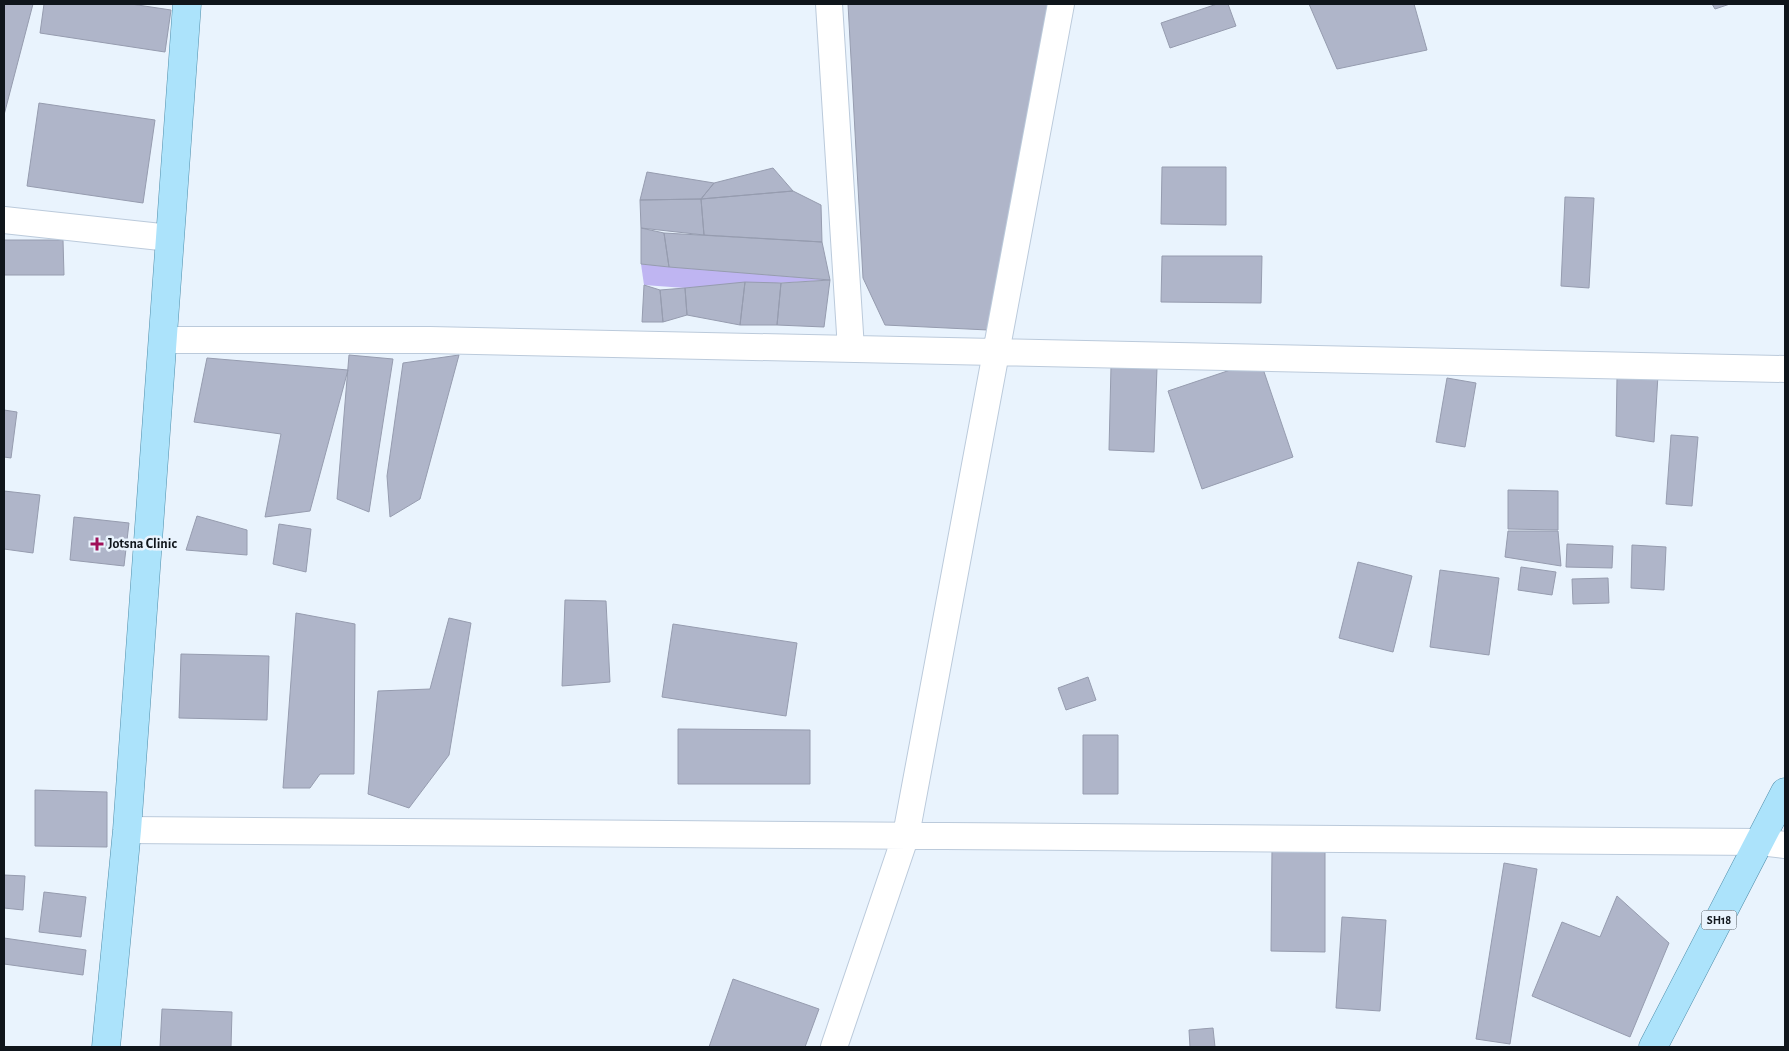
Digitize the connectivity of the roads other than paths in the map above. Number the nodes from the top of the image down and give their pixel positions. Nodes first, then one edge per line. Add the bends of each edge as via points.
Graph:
1 (187, 4) edge
2 (828, 4) edge
3 (1061, 4) edge
4 (4, 220) edge
5 (170, 238) junction
6 (163, 340) junction
7 (850, 349) junction
8 (996, 352) junction
9 (1785, 369) edge
10 (1785, 792) edge
11 (127, 830) junction
12 (906, 835) junction
13 (1773, 843) edge
14 (106, 1047) edge
15 (834, 1047) edge
16 (1653, 1047) edge

1 - 5 main road
2 - 7 street
3 - 8 street
4 - 5 street
5 - 6 main road
6 - 7 street via 430,340
6 - 11 main road
7 - 8 street
8 - 9 street
8 - 12 street
10 - 13 main road, SH18
11 - 12 street
11 - 14 main road
12 - 13 street
12 - 15 street
13 - 16 main road, SH18

